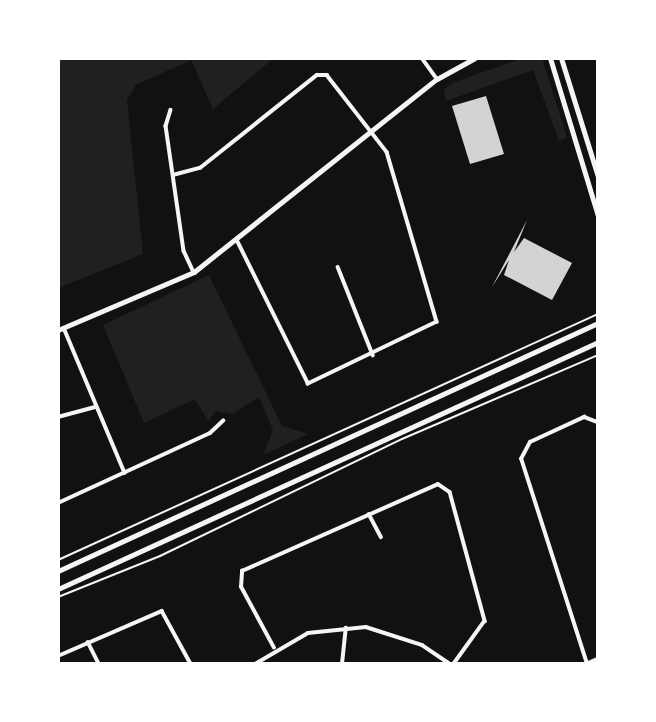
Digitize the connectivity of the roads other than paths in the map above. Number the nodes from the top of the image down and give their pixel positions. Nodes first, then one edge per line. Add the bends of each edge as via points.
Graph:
1 (422, 58) edge
2 (475, 58) edge
3 (550, 58) edge
4 (561, 58) edge
5 (438, 79) junction
6 (172, 110) dead end
7 (373, 132) junction
8 (173, 175) junction
9 (598, 177) edge
10 (598, 216) edge
11 (237, 241) junction
12 (338, 267) dead end
13 (194, 272) junction
14 (598, 323) edge
15 (61, 329) edge
16 (597, 343) edge
17 (373, 355) junction
18 (97, 406) junction
19 (58, 417) edge
20 (223, 421) dead end
21 (598, 422) edge
22 (125, 473) junction
23 (58, 503) edge
24 (369, 514) junction
25 (381, 537) dead end
26 (58, 571) edge
27 (58, 589) edge
28 (346, 628) junction
29 (88, 642) junction
30 (274, 648) junction
31 (58, 656) edge
32 (598, 659) edge
33 (99, 664) edge
34 (191, 664) edge
35 (255, 664) edge
36 (342, 664) edge
37 (452, 664) edge
38 (587, 664) edge

1 - 5 street
2 - 5 street
3 - 10 main road
4 - 9 main road
5 - 7 street
6 - 8 street via 166,126
7 - 8 street via 333,81 317,75 212,160
7 - 11 street
7 - 17 street via 387,152 438,317 434,329
8 - 13 street via 184,251
11 - 13 street
11 - 17 street via 308,384
12 - 17 street
13 - 15 street
14 - 26 main road
15 - 18 street
16 - 27 main road
18 - 19 street
18 - 22 street
20 - 22 street
21 - 38 street via 584,417 530,442 521,459
22 - 23 street
24 - 25 street
24 - 30 street via 242,572 241,587
24 - 37 street via 438,484 450,492 485,621
28 - 30 street via 308,633
28 - 36 street
28 - 37 street via 389,632
29 - 31 street
29 - 33 street
29 - 34 street via 162,611
30 - 35 street
32 - 38 street

